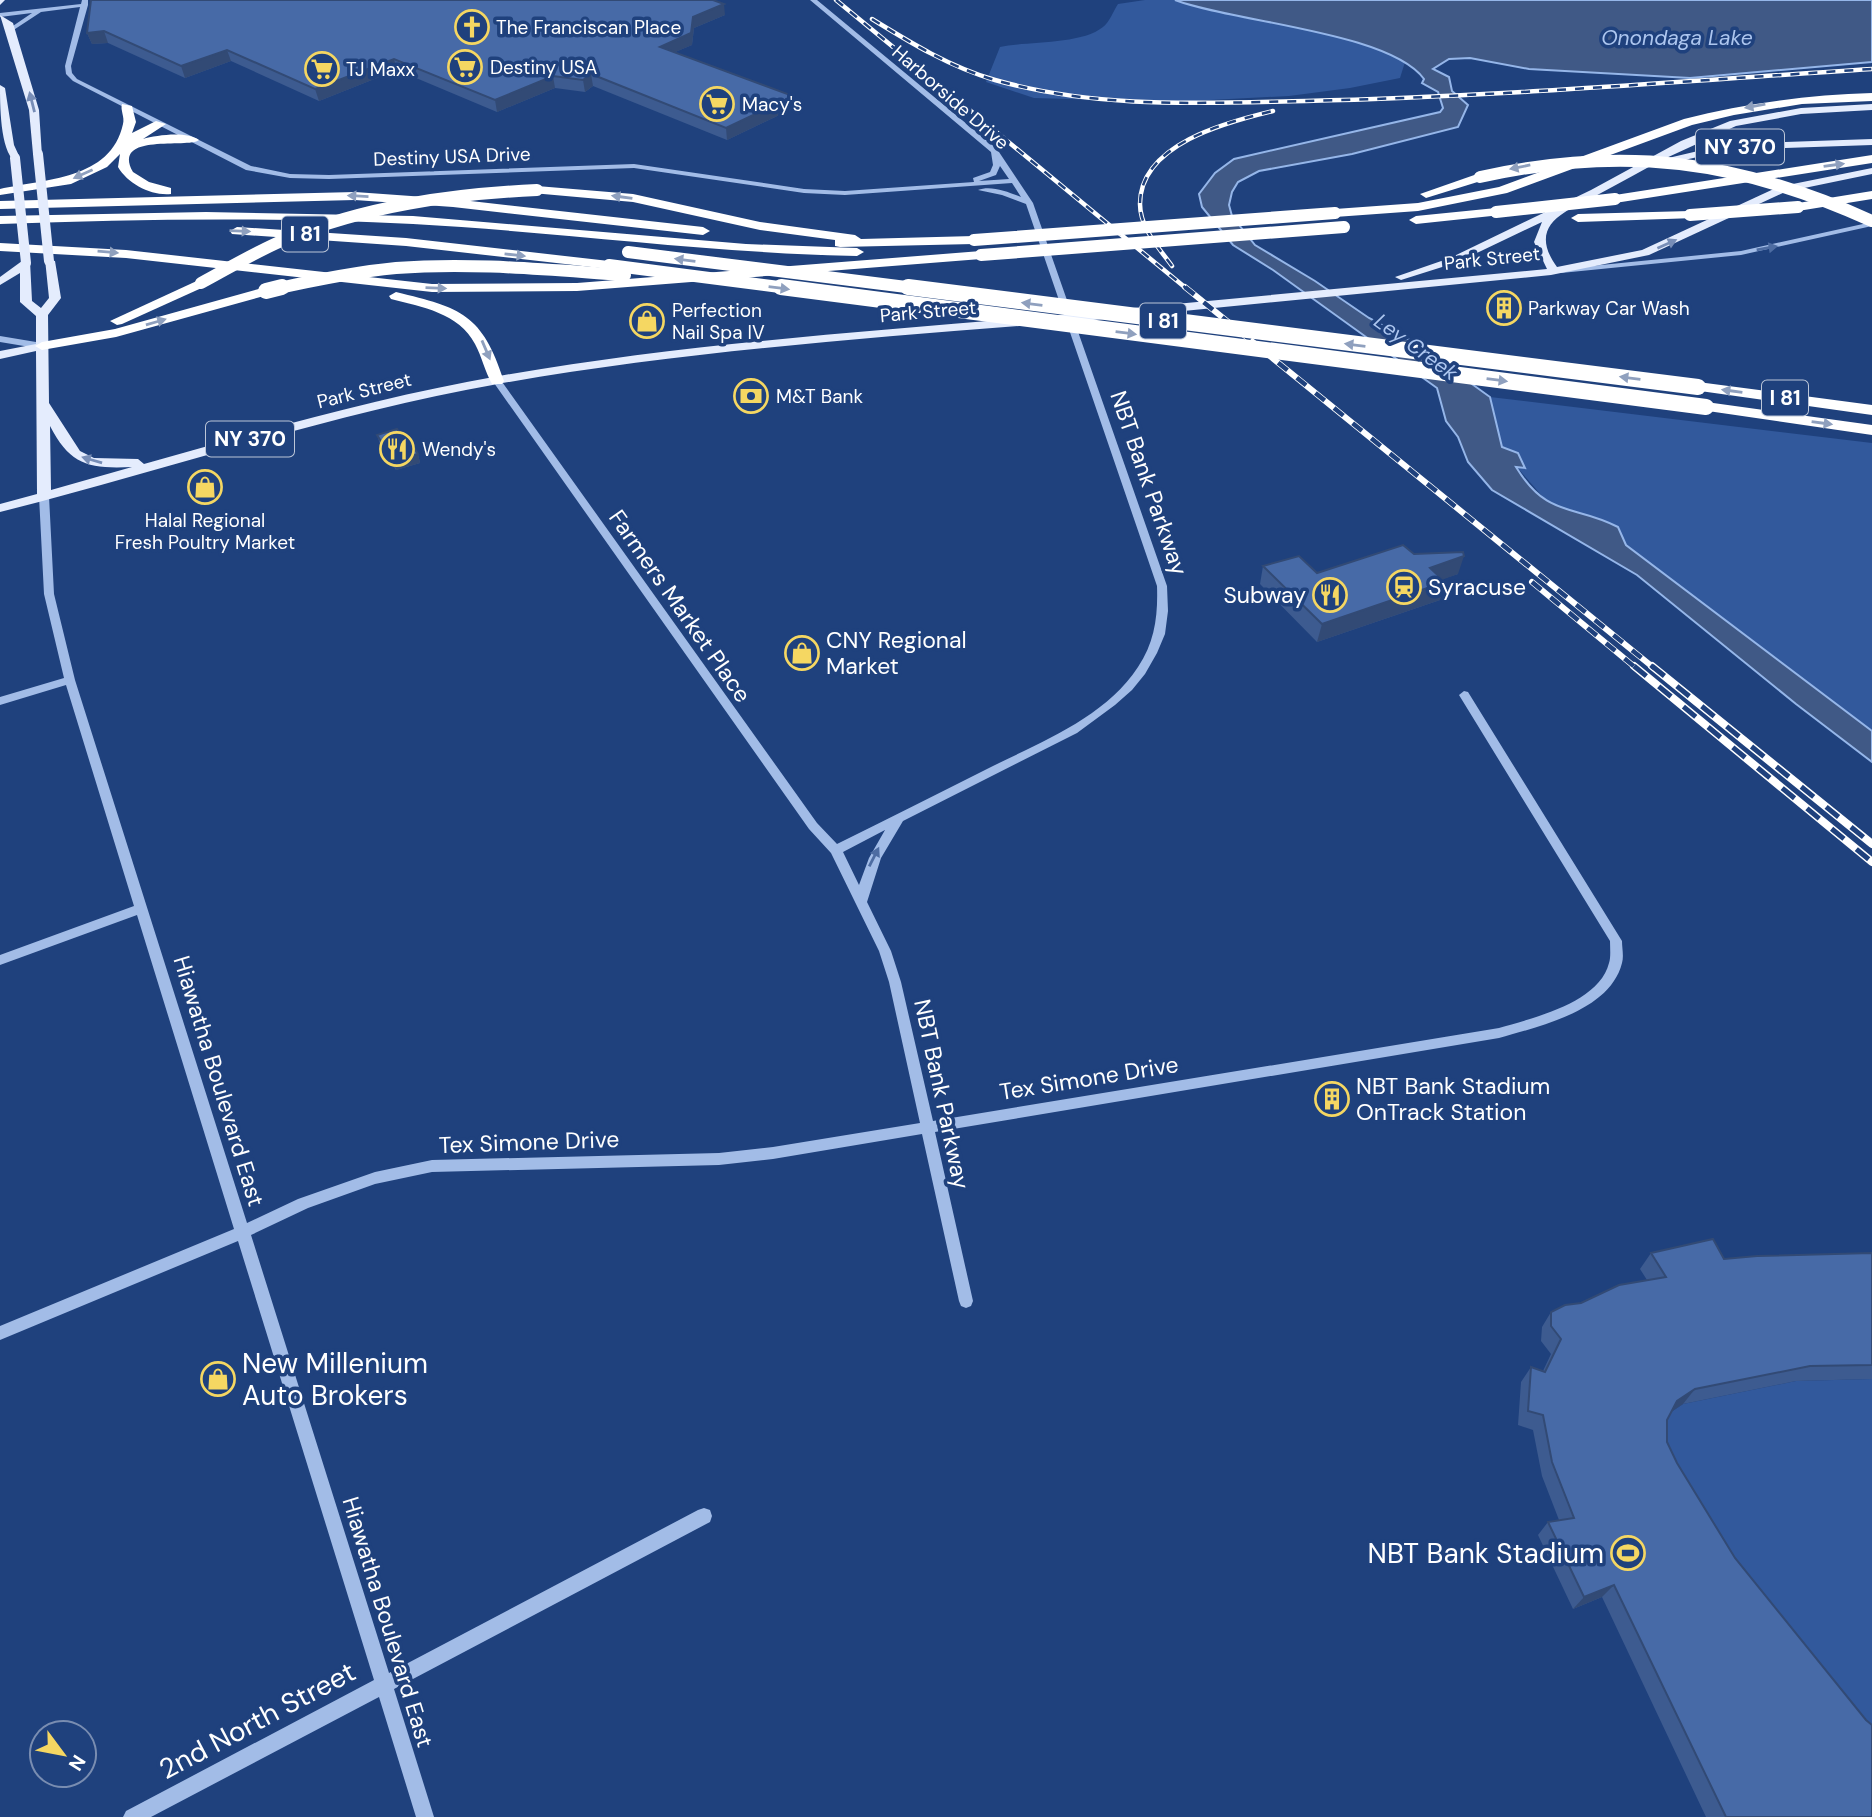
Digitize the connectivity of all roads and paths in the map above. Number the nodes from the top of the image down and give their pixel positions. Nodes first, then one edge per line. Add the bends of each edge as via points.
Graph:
1 (813, 0) edge
2 (85, 3) edge
3 (41, 10) junction
4 (0, 16) edge
5 (9, 31) junction
6 (0, 88) edge
7 (1872, 97) edge
8 (126, 106) junction
9 (1872, 107) edge
10 (1734, 123) junction
11 (162, 125) junction
12 (193, 141) junction
13 (1872, 142) edge
14 (125, 147) junction
15 (994, 151) junction
16 (1872, 159) edge
17 (1872, 171) edge
18 (1016, 181) junction
19 (1614, 182) junction
20 (950, 187) junction
21 (0, 193) edge
22 (220, 197) junction
23 (1872, 197) edge
24 (1029, 203) junction
25 (0, 205) edge
26 (1559, 209) junction
27 (0, 211) edge
28 (1502, 216) junction
29 (231, 217) junction
30 (0, 220) edge
31 (1349, 222) junction
32 (1398, 223) dead end
33 (1872, 223) edge
34 (0, 232) edge
35 (738, 235) junction
36 (906, 243) junction
37 (0, 247) edge
38 (978, 248) junction
39 (26, 263) junction
40 (270, 271) junction
41 (1554, 271) junction
42 (711, 279) junction
43 (0, 282) edge
44 (1340, 292) junction
45 (42, 315) junction
46 (1067, 318) junction
47 (0, 339) edge
48 (42, 346) junction
49 (0, 355) edge
50 (497, 381) junction
51 (43, 403) junction
52 (1872, 410) edge
53 (1872, 430) edge
54 (159, 463) junction
55 (44, 496) junction
56 (0, 508) edge
57 (69, 680) junction
58 (1464, 695) dead end
59 (0, 701) edge
60 (900, 817) junction
61 (836, 850) junction
62 (862, 901) junction
63 (142, 908) junction
64 (0, 960) edge
65 (925, 1128) junction
66 (243, 1232) junction
67 (966, 1301) dead end
68 (0, 1333) edge
69 (704, 1516) dead end
70 (383, 1682) junction
71 (132, 1817) edge
72 (425, 1817) edge

1 - 15 street, Harborside Drive
2 - 3 street, Destiny USA Drive
2 - 8 street, Destiny USA Drive via 69,74
3 - 4 street, Destiny USA Drive
3 - 5 street
4 - 5 main road
45 -> 5 main road, bridge via 55,298 34,110
6 - 39 main road, bridge via 15,158
7 -> 31 highway via 1811,99 1717,114 1502,190
8 - 11 street, Destiny USA Drive
8 - 14 highway via 130,122
9 - 10 main road via 1801,111
10 - 19 main road via 1685,143
10 - 31 highway via 1481,203
11 - 12 street, Destiny USA Drive
11 - 14 highway via 129,139
12 - 14 highway via 155,139
12 - 20 street, Destiny USA Drive via 249,168 290,176 634,166 804,191
13 - 19 main road, NY 370 via 1728,147 1662,162
14 -> 21 highway via 103,164 66,181
14 - 22 highway via 124,167 141,184 172,193
15 - 18 street, Harborside Drive
15 - 20 street via 997,165 993,173
28 -> 16 highway, bridge
41 -> 17 main road, NY 370 via 1645,253 1782,189
18 - 20 street, Destiny USA Drive
18 - 24 street, Harborside Drive
19 - 26 main road, NY 370
20 - 24 street via 992,190
22 - 25 highway
35 -> 22 highway via 395,199
23 - 28 highway, bridge via 1690,215
24 - 46 street, Harborside Drive
26 - 41 main road, NY 370 via 1539,237 1542,254
26 - 44 main road, NY 370 via 1426,271
27 - 35 highway via 250,207
28 - 31 highway
28 - 32 highway
29 - 30 highway, I 81
29 - 38 highway via 414,220 803,252
52 -> 29 highway, I 81, bridge via 628,253 385,225
33 -> 31 highway, bridge via 1788,187 1720,170 1618,159 1519,167
31 - 38 highway, bridge
41 -> 33 street, Park Street via 1741,253
34 -> 42 highway, I 81, bridge via 150,229 327,235
35 - 36 highway
36 - 38 highway
36 -> 48 highway, bridge via 797,232 633,198 496,191 429,199 349,217 270,246 130,316
37 -> 40 highway via 126,254
40 -> 38 highway via 383,285 577,287
39 - 43 main road
39 - 45 main road via 26,302
40 -> 50 highway via 423,302 458,316 480,335
41 - 44 main road, Park Street / NY 370
48 -> 42 highway, bridge via 116,333 265,291 363,272 487,268
42 -> 53 highway, I 81, bridge
44 - 46 main road, Park Street / NY 370
45 - 48 main road, Hiawatha Boulevard East
46 - 50 main road, Park Street / NY 370 via 666,356
46 - 60 street, NBT Bank Parkway via 1162,586 1162,632 1136,679 1102,710 1073,730
47 - 48 street
48 - 49 main road
48 - 51 main road, Hiawatha Boulevard East
50 - 54 main road, Park Street / NY 370 via 397,401
50 - 61 street, Farmers Market Place via 730,712
54 -> 51 main road via 106,464 77,455
51 - 55 main road, Hiawatha Boulevard East
54 - 55 main road, Park Street / NY 370
55 - 56 main road, Park Street / NY 370
55 - 57 street, Hiawatha Boulevard East via 49,594
57 - 59 street
57 - 63 street, Hiawatha Boulevard East
58 - 65 street, Tex Simone Drive via 1616,941 1617,963 1609,982 1590,998 1548,1018 1499,1033
60 - 61 street, NBT Bank Parkway
62 -> 60 street, NBT Bank Parkway via 871,861
61 - 62 street, NBT Bank Parkway
62 - 65 street, NBT Bank Parkway via 895,982
63 - 64 street
63 - 66 street, Hiawatha Boulevard East
65 - 66 street, Tex Simone Drive via 719,1159 432,1166 364,1181
65 - 67 street, NBT Bank Parkway
66 - 68 street, Tex Simone Drive
66 - 70 street, Hiawatha Boulevard East
69 - 70 street, 2nd North Street
70 - 71 street, 2nd North Street
70 - 72 street, Hiawatha Boulevard East

